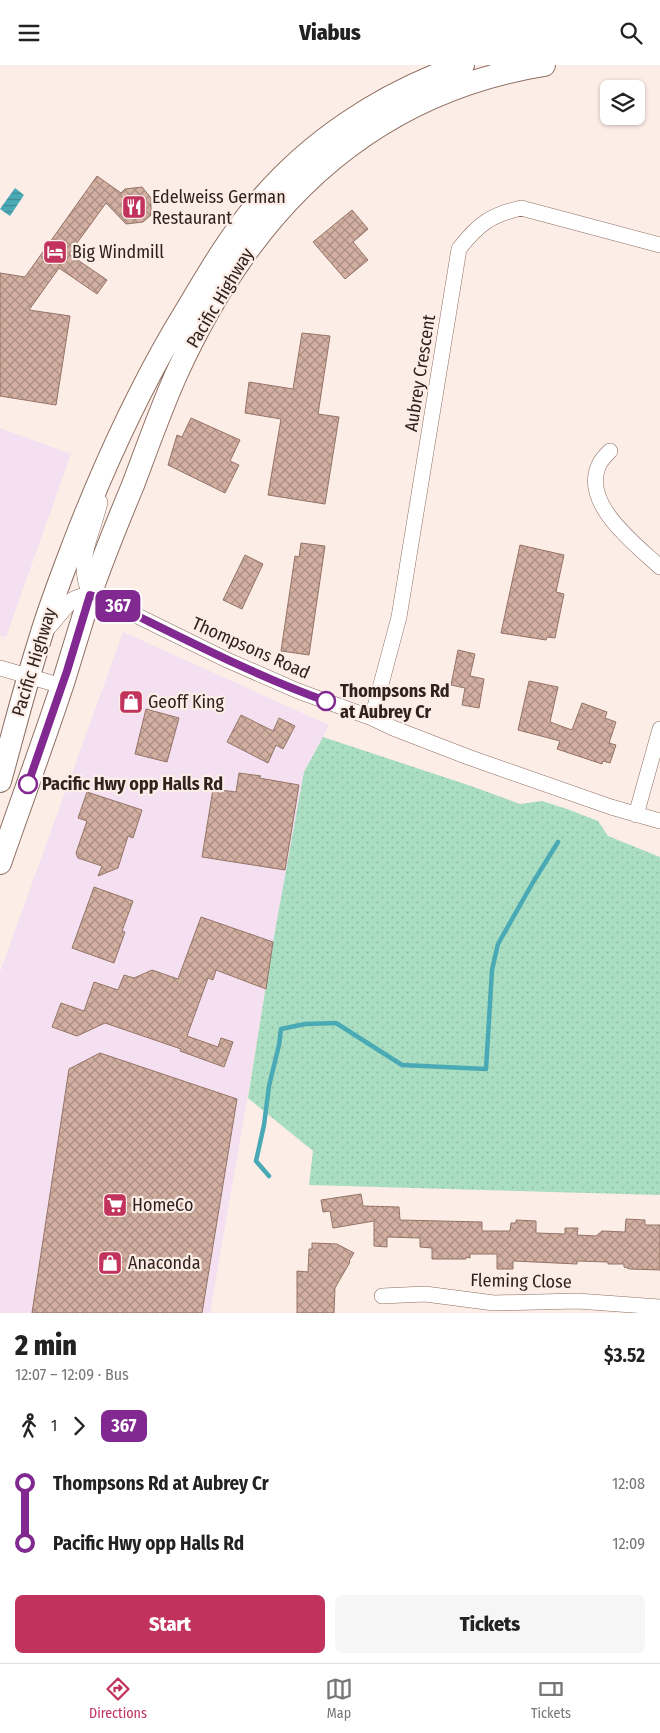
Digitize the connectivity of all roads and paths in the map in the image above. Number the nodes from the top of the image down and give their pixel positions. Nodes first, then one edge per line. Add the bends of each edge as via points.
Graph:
1 (464, 65) edge
2 (544, 65) edge
3 (660, 245) edge
4 (610, 451) dead end
5 (107, 461) junction
6 (660, 567) edge
7 (90, 595) junction
8 (41, 637) junction
9 (0, 668) edge
10 (29, 676) junction
11 (62, 686) junction
12 (372, 718) junction
13 (660, 729) edge
14 (0, 781) edge
15 (636, 815) junction
16 (660, 821) edge
17 (0, 863) edge
18 (382, 1296) dead end
19 (660, 1307) edge

1 - 5 highway, Pacific Highway via 382,100 338,129 291,169 252,210 215,262 164,347
2 - 7 highway, Pacific Highway via 457,87 392,118 366,133 322,167 272,217 207,313 177,372
3 - 12 street, Aubrey Crescent via 521,208 502,213 484,223 459,249 399,617
4 - 6 street via 600,462 595,475 600,502 612,520
5 - 7 street, Pacific Highway via 99,509 84,560 84,575
5 - 8 highway, Pacific Highway
7 - 8 street via 72,600
7 - 11 highway, Pacific Highway
7 - 12 street, Thompsons Road via 298,691
8 - 10 highway, Pacific Highway
9 - 10 street
10 - 11 street
10 - 14 highway, Pacific Highway
11 - 17 highway, Pacific Highway
12 - 15 street, Thompsons Road via 468,757
13 - 15 street
15 - 16 street, Thompsons Road
18 - 19 street, Fleming Close via 424,1294 494,1303 577,1301

